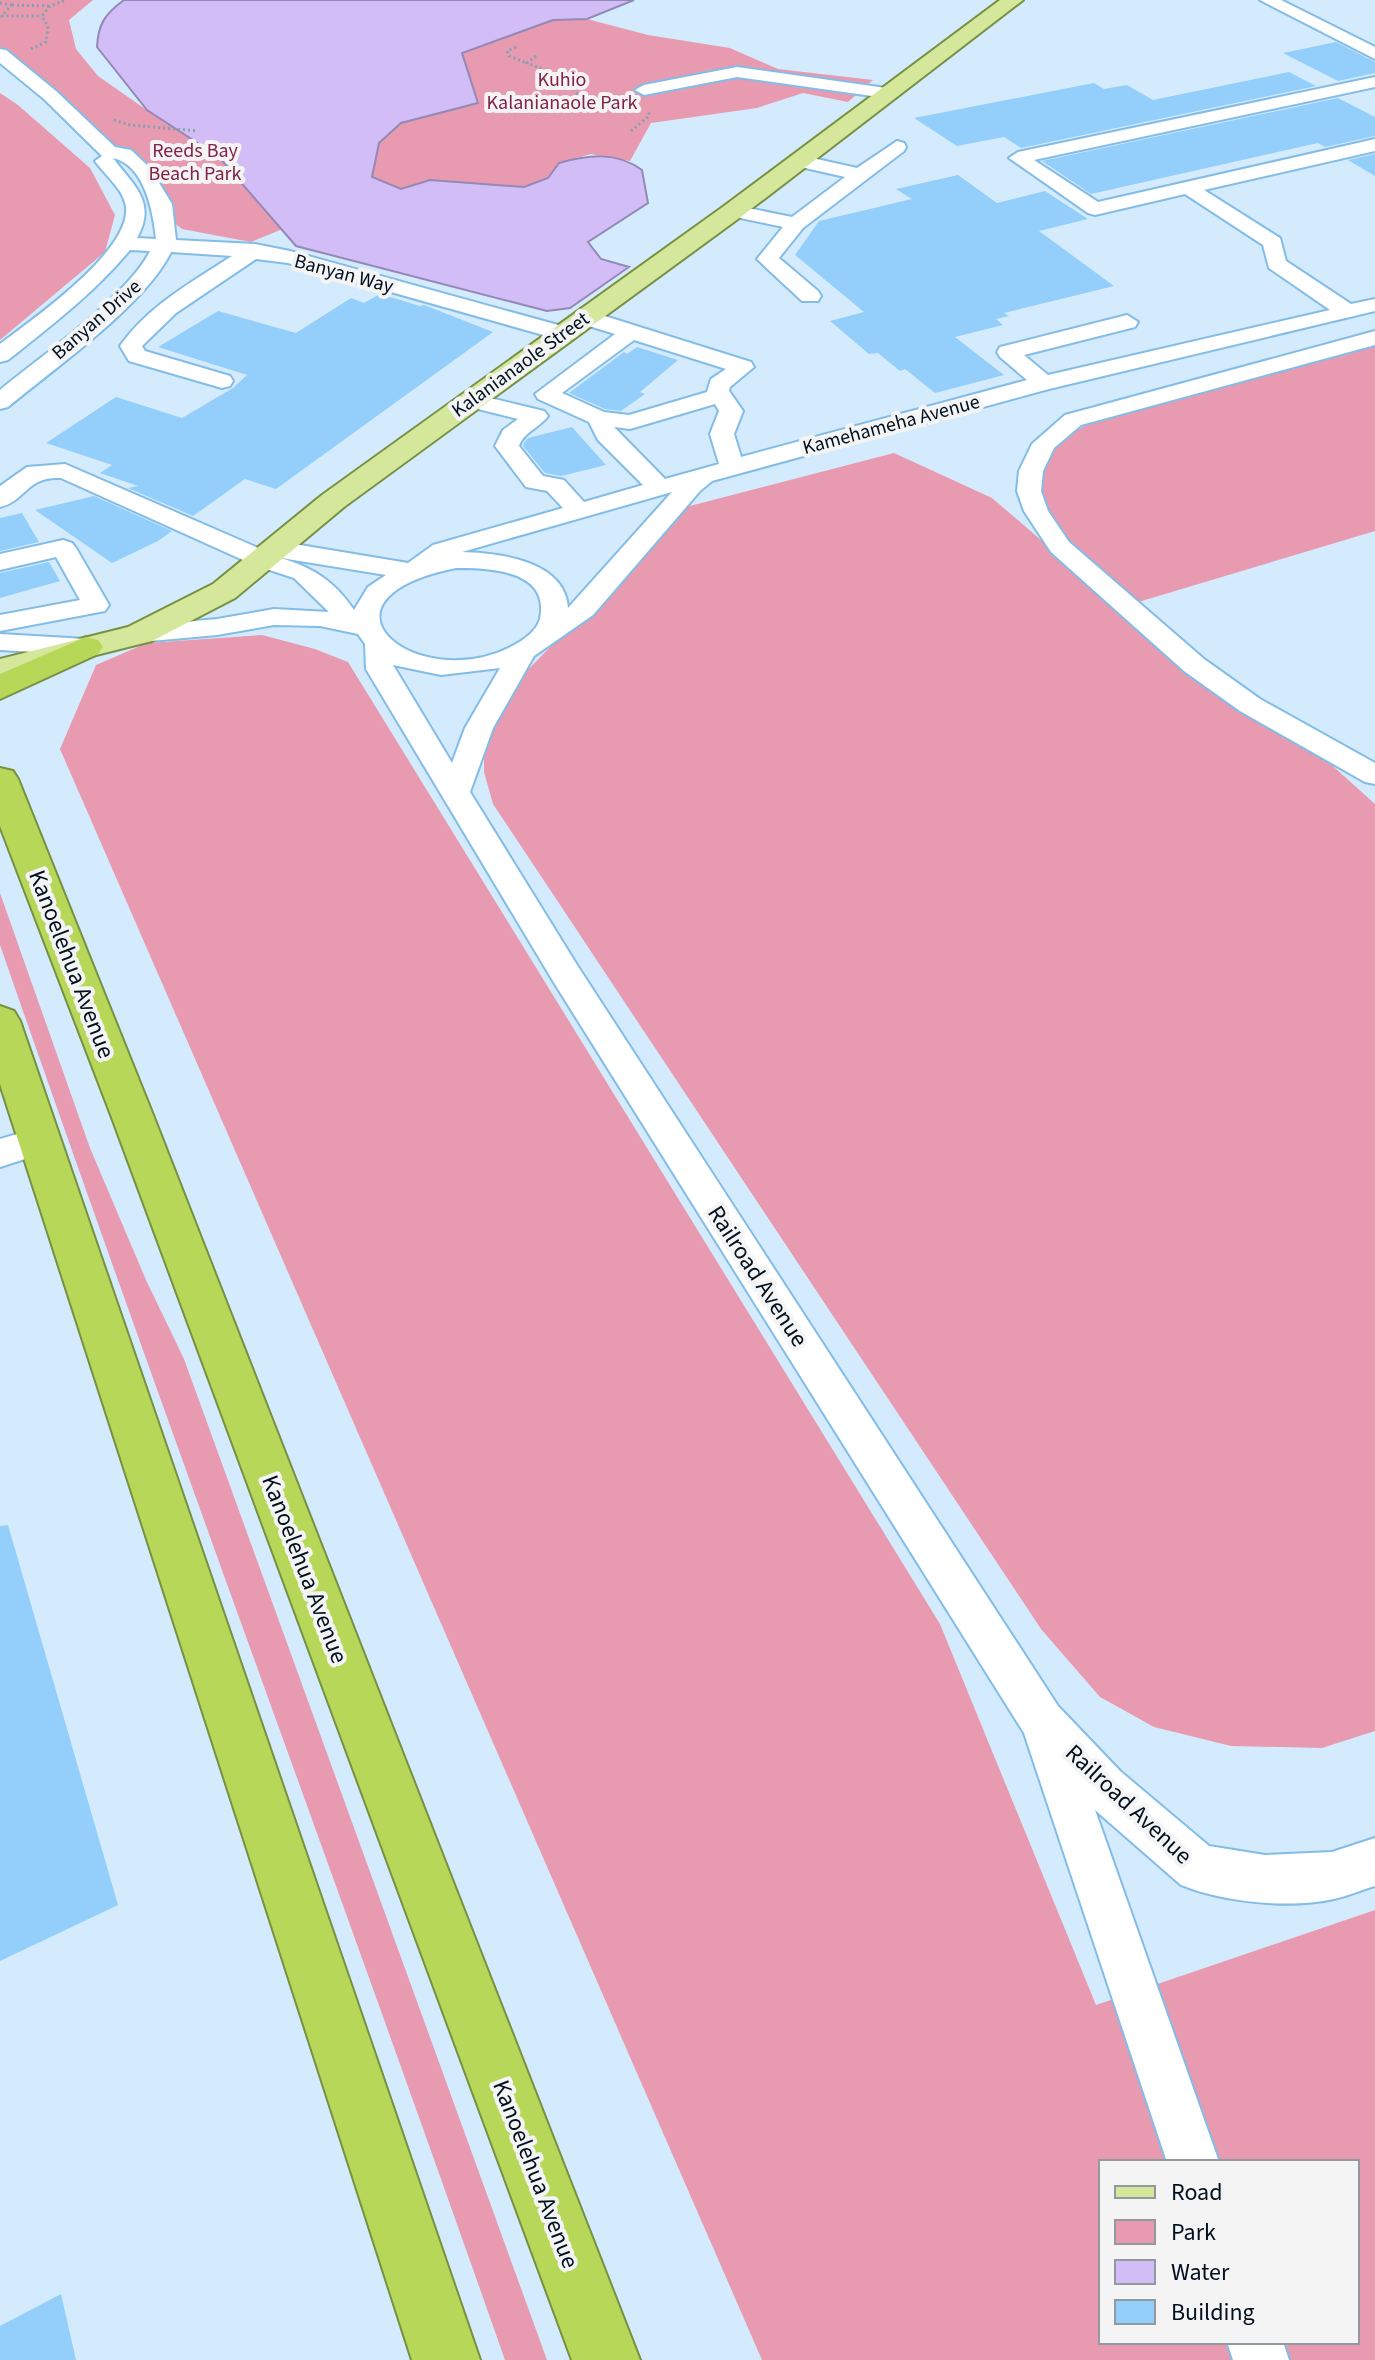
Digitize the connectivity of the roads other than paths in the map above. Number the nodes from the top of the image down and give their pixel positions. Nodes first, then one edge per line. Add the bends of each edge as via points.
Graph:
1 (1011, 0) edge
2 (1268, 0) edge
3 (0, 54) edge
4 (1375, 54) edge
5 (1375, 82) edge
6 (886, 93) junction
7 (640, 97) road end
8 (1375, 145) edge
9 (897, 147) dead end
10 (109, 152) junction
11 (799, 161) junction
12 (861, 175) junction
13 (1188, 188) junction
14 (733, 211) junction
15 (796, 224) junction
16 (122, 244) junction
17 (163, 245) junction
18 (255, 250) junction
19 (810, 296) dead end
20 (1375, 305) edge
21 (1348, 312) junction
22 (584, 317) junction
23 (1127, 322) dead end
24 (631, 332) junction
25 (561, 333) junction
26 (1375, 338) edge
27 (0, 355) edge
28 (222, 381) dead end
29 (1044, 383) junction
30 (546, 394) junction
31 (721, 395) junction
32 (470, 400) junction
33 (0, 402) edge
34 (536, 416) junction
35 (599, 418) junction
36 (721, 469) junction
37 (661, 489) junction
38 (0, 500) edge
39 (579, 511) junction
40 (270, 554) junction
41 (0, 562) edge
42 (414, 570) junction
43 (96, 605) junction
44 (0, 623) edge
45 (366, 632) junction
46 (113, 640) junction
47 (0, 642) edge
48 (536, 642) junction
49 (0, 669) edge
50 (0, 689) edge
51 (1375, 775) edge
52 (0, 779) edge
53 (456, 790) junction
54 (0, 1021) edge
55 (20, 1146) edge
56 (1042, 1721) junction
57 (1375, 1862) edge
58 (1192, 2160) edge
59 (446, 2360) edge
60 (606, 2360) edge

1 - 6 main road, Kalanianaole Street
2 - 4 street
3 - 10 street, Banyan Drive
5 - 13 street via 1018,158 1095,209
6 - 7 street via 737,72
6 - 11 main road, Kalanianaole Street
8 - 13 street
9 - 12 street
10 - 16 street, Banyan Drive via 102,158 136,209
10 - 17 street, Banyan Drive via 124,154 152,182 165,216
11 - 12 street
11 - 14 main road, Kalanianaole Street
12 - 15 street
13 - 21 street via 1273,242 1276,264
14 - 15 street
14 - 22 main road, Kalanianaole Street
15 - 19 street via 767,259
16 - 17 street, Banyan Way
16 - 27 street, Banyan Drive via 97,277
17 - 18 street, Banyan Way
17 - 33 street, Banyan Drive via 153,267 129,294
18 - 25 street, Banyan Way
18 - 28 street via 156,319 131,346 137,356
20 - 21 street, Kamehameha Avenue
21 - 29 street, Kamehameha Avenue
22 - 24 street
22 - 25 main road, Kalanianaole Street
23 - 29 street via 1008,352
24 - 30 street
24 - 31 street via 743,367 719,384
25 - 32 main road, Kalanianaole Street
26 - 51 street via 1073,420 1044,444 1031,471 1029,491 1060,547 1194,665 1250,705
29 - 36 street, Kamehameha Avenue
30 - 34 street
30 - 35 street
31 - 35 street via 630,422
31 - 36 street via 731,411 722,434
32 - 34 street
32 - 40 main road, Kalanianaole Street
34 - 39 street via 511,435 507,446 535,482 555,485
35 - 37 street via 606,435
36 - 37 street, Kamehameha Avenue
36 - 48 street via 691,486 584,609
37 - 39 street, Kamehameha Avenue
38 - 40 street via 23,476 65,471
39 - 42 street, Kamehameha Avenue via 442,550
40 - 42 street
40 - 45 street, Railroad Avenue via 303,573
40 - 46 main road, Kalanianaole Street via 202,604
41 - 43 street via 63,548
42 - 45 street via 377,593
42 - 48 street via 484,560 531,574 555,601 555,617
43 - 44 street
43 - 46 street
45 - 46 street via 320,618 274,617
45 - 48 street via 401,658 449,667 506,659
45 - 53 street, Railroad Avenue via 380,669
46 - 47 street
46 - 49 main road, Kalanianaole Street
46 - 50 highway
48 - 53 street via 479,728
52 - 60 highway, Kanoelehua Avenue
53 - 56 street, Railroad Avenue via 565,973
54 - 55 highway
55 - 59 highway
56 - 57 street, Railroad Avenue via 1104,1787 1198,1868 1265,1879 1305,1878 1332,1876
56 - 58 street

